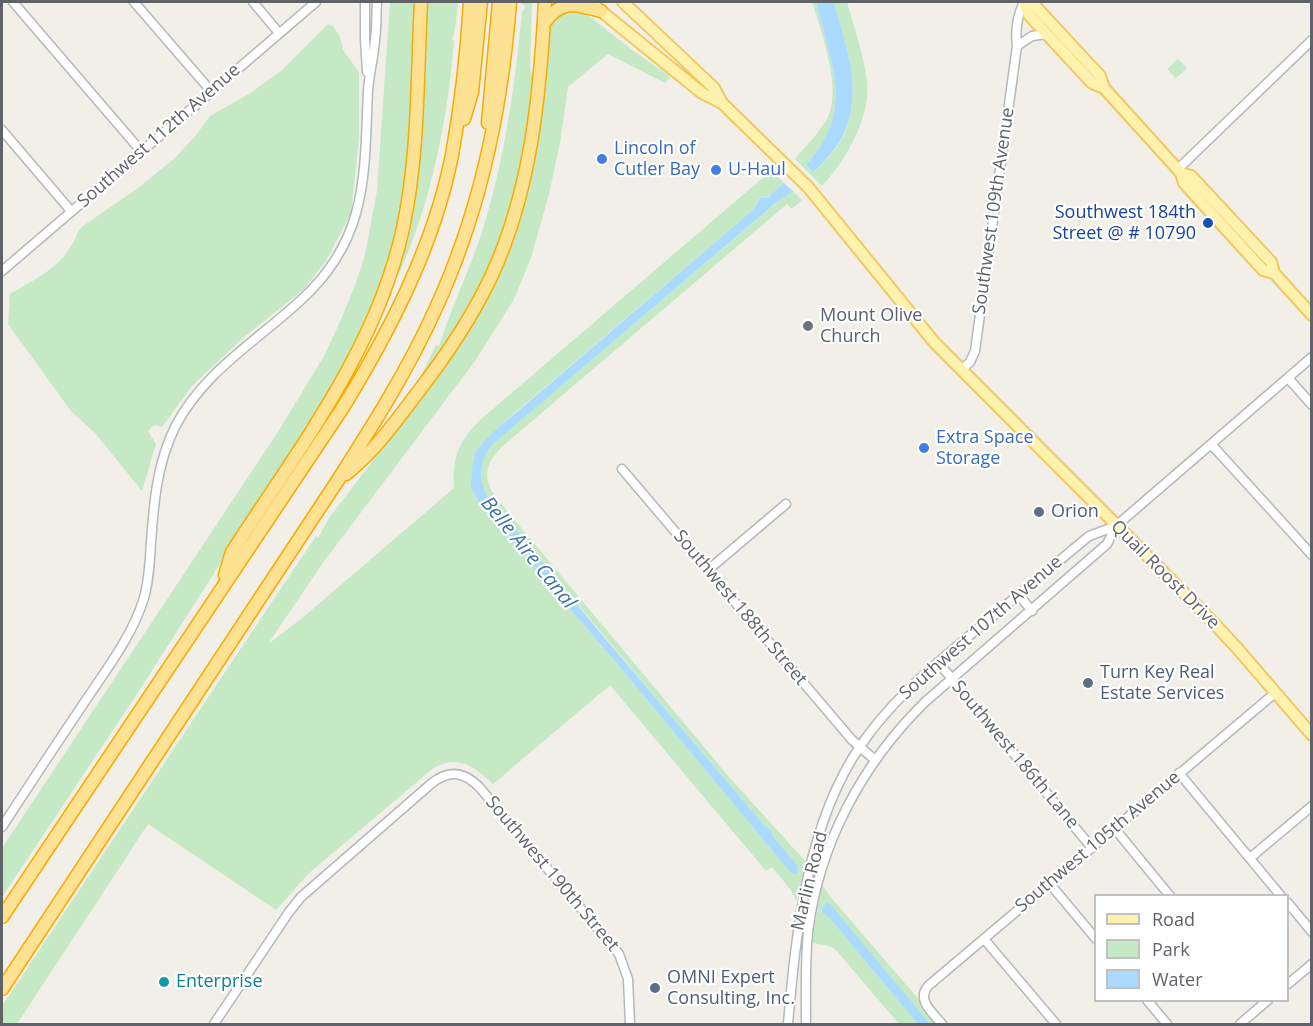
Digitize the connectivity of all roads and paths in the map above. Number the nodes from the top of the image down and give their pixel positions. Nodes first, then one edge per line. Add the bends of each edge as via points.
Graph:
1 (13, 2) edge
2 (134, 2) edge
3 (253, 2) edge
4 (316, 2) edge
5 (365, 2) edge
6 (377, 2) edge
7 (421, 2) edge
8 (470, 2) edge
9 (481, 2) edge
10 (499, 2) edge
11 (510, 2) edge
12 (545, 2) edge
13 (589, 2) edge
14 (623, 2) edge
15 (1024, 2) edge
16 (601, 10) junction
17 (543, 24) junction
18 (279, 33) junction
19 (1047, 34) junction
20 (1311, 40) edge
21 (1017, 46) junction
22 (368, 87) junction
23 (1104, 88) junction
24 (211, 91) junction
25 (722, 103) junction
26 (2, 130) edge
27 (141, 151) junction
28 (487, 155) junction
29 (451, 157) junction
30 (1180, 171) junction
31 (71, 211) junction
32 (2, 271) edge
33 (1311, 315) edge
34 (1311, 357) edge
35 (961, 370) junction
36 (1287, 378) junction
37 (1311, 405) edge
38 (1211, 444) junction
39 (622, 470) dead end
40 (338, 480) junction
41 (786, 504) dead end
42 (1116, 526) junction
43 (1311, 555) edge
44 (708, 570) junction
45 (221, 588) junction
46 (1018, 594) junction
47 (1032, 611) junction
48 (938, 662) junction
49 (952, 679) junction
50 (1275, 693) junction
51 (1311, 735) edge
52 (860, 746) junction
53 (875, 760) junction
54 (1179, 773) junction
55 (1311, 806) edge
56 (2, 827) edge
57 (1115, 829) junction
58 (1092, 848) junction
59 (1250, 858) junction
60 (1050, 884) junction
61 (1168, 894) edge
62 (1279, 894) edge
63 (1289, 905) edge
64 (2, 917) edge
65 (1311, 932) edge
66 (1094, 938) edge
67 (984, 939) junction
68 (1311, 964) edge
69 (1289, 982) edge
70 (2, 989) edge
71 (1149, 1002) edge
72 (1262, 1002) edge
73 (214, 1024) edge
74 (630, 1024) edge
75 (789, 1024) edge
76 (806, 1024) edge
77 (942, 1024) edge
78 (1056, 1024) edge
79 (1167, 1024) edge
80 (1240, 1024) edge

1 - 27 street
2 - 24 street
3 - 18 street
4 - 18 street, Southwest 112th Avenue
5 - 22 street
6 - 22 street
7 - 45 highway via 412,170 403,228 386,286 363,342 232,552
8 - 29 highway via 466,61
9 - 29 highway via 472,92
10 - 28 highway
11 - 28 highway via 503,74
12 - 17 highway
13 - 16 main road, Quail Roost Drive
14 - 25 main road, Quail Roost Drive via 714,88
15 - 19 main road via 1029,15
15 - 21 street, Southwest 109th Avenue via 1018,14
15 - 23 main road via 1036,7 1052,24 1100,76
16 - 17 highway via 567,2 554,8
16 - 25 main road, Quail Roost Drive via 702,93
17 - 40 highway via 526,172 490,278 436,369 366,458
18 - 24 street, Southwest 112th Avenue
19 - 21 street via 1029,37
19 - 23 main road via 1092,83
20 - 30 street
21 - 35 street, Southwest 109th Avenue via 975,351
22 - 56 street via 363,184 356,216 344,243 312,290 219,370 182,415 160,465 148,578 138,612 104,673
23 - 30 main road
24 - 27 street, Southwest 112th Avenue
25 - 35 main road, Quail Roost Drive via 816,196 910,314
26 - 31 street
27 - 31 street, Southwest 112th Avenue
28 - 40 highway via 466,233 436,309 399,381
29 - 45 highway via 418,262 379,346 342,409
30 - 33 main road via 1191,176 1271,262 1274,273
31 - 32 street, Southwest 112th Avenue
34 - 36 street, Southwest 107th Avenue
35 - 42 main road, Quail Roost Drive
36 - 37 street
36 - 38 street, Southwest 107th Avenue
38 - 42 street, Southwest 107th Avenue
38 - 43 street
39 - 44 street, Southwest 188th Street
40 - 70 highway
41 - 44 street
42 - 46 street, Southwest 107th Avenue via 1089,536
42 - 47 street, Southwest 107th Avenue via 1107,544
42 - 50 main road, Quail Roost Drive via 1237,648
44 - 52 street, Southwest 188th Street
45 - 64 highway
46 - 47 street
46 - 48 street, Southwest 107th Avenue
47 - 49 street, Southwest 107th Avenue
48 - 49 street, Southwest 186th Lane
48 - 52 street, Southwest 107th Avenue via 890,707
49 - 53 street, Southwest 107th Avenue via 909,719
49 - 58 street, Southwest 186th Lane
50 - 51 main road, Quail Roost Drive
50 - 54 street, Southwest 105th Avenue
52 - 53 street, Southwest 188th Street
52 - 75 street, Marlin Road via 834,795 806,883 794,950
53 - 76 street, Marlin Road via 841,818 819,878 807,944
54 - 57 street, Southwest 105th Avenue
54 - 59 street
55 - 59 street
57 - 58 street, Southwest 105th Avenue
57 - 61 street
58 - 60 street, Southwest 105th Avenue
59 - 62 street
60 - 66 street
60 - 67 street, Southwest 105th Avenue
63 - 65 street
67 - 77 street, Southwest 105th Avenue via 923,994 927,1007
67 - 78 street
68 - 69 street
71 - 79 street
72 - 80 street
73 - 74 street, Southwest 190th Street via 306,892 432,783 457,773 480,788 619,954 628,980

